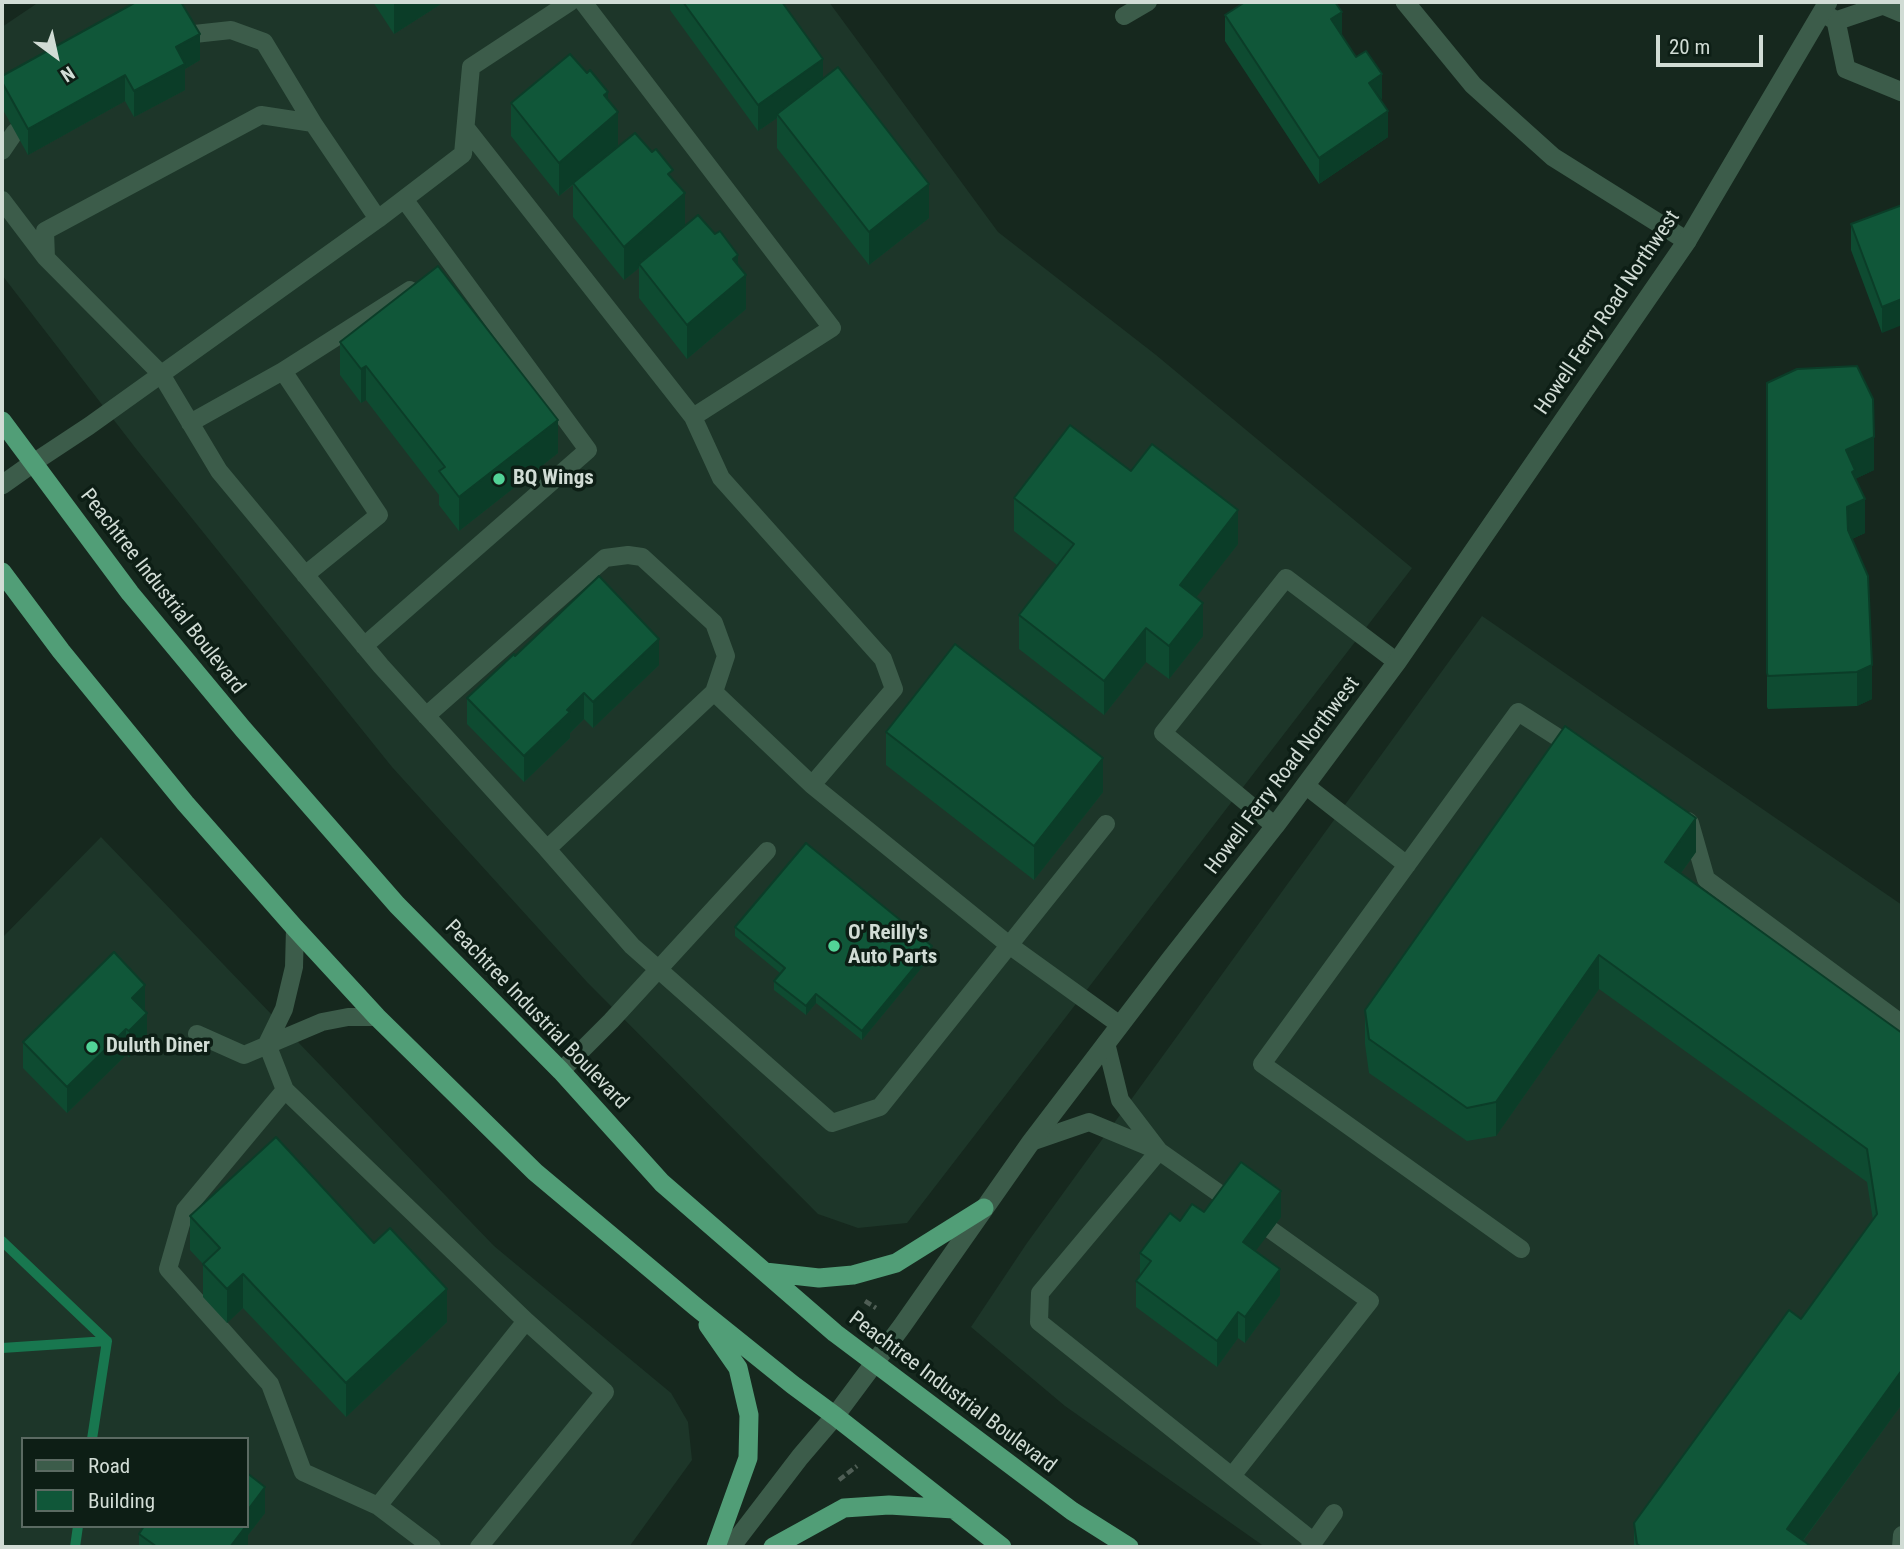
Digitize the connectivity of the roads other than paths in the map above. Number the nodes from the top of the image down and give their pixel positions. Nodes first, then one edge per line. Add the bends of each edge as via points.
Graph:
1 (570, 2) edge
2 (583, 2) edge
3 (1148, 2) edge
4 (1405, 2) edge
5 (1828, 11) edge
6 (1902, 13) edge
7 (1124, 16) dead end
8 (185, 35) edge
9 (1902, 92) edge
10 (313, 123) junction
11 (466, 128) junction
12 (15, 132) edge
13 (2, 151) edge
14 (404, 199) junction
15 (2, 200) edge
16 (378, 219) junction
17 (1687, 241) junction
18 (46, 258) junction
19 (440, 271) junction
20 (283, 371) junction
21 (161, 374) junction
22 (693, 417) junction
23 (2, 421) edge
24 (190, 422) junction
25 (33, 463) junction
26 (2, 485) edge
27 (2, 572) edge
28 (305, 575) junction
29 (364, 646) junction
30 (1397, 662) junction
31 (714, 692) junction
32 (425, 716) junction
33 (1587, 756) edge
34 (813, 785) junction
35 (1305, 785) junction
36 (1679, 815) edge
37 (1106, 824) dead end
38 (1275, 826) junction
39 (547, 849) junction
40 (767, 851) dead end
41 (1407, 864) junction
42 (295, 928) junction
43 (1009, 945) junction
44 (659, 970) junction
45 (377, 1017) junction
46 (1902, 1024) edge
47 (1121, 1025) junction
48 (197, 1034) dead end
49 (1107, 1043) junction
50 (267, 1044) junction
51 (561, 1071) junction
52 (285, 1090) junction
53 (1031, 1142) junction
54 (1159, 1151) junction
55 (1230, 1202) edge
56 (984, 1208) junction
57 (1271, 1230) edge
58 (1521, 1249) dead end
59 (765, 1272) junction
60 (695, 1307) junction
61 (526, 1321) junction
62 (875, 1362) junction
63 (835, 1416) junction
64 (1232, 1476) junction
65 (378, 1506) junction
66 (954, 1509) junction
67 (1334, 1513) dead end
68 (1902, 1535) edge
69 (1312, 1544) edge
70 (432, 1547) edge
71 (479, 1547) edge
72 (716, 1547) edge
73 (731, 1547) edge
74 (773, 1547) edge
75 (1002, 1547) edge
76 (1129, 1547) edge
77 (1900, 1547) edge

1 - 11 lane via 471,67
2 - 22 lane via 832,328
3 - 7 lane
4 - 17 street via 1473,85 1553,157
5 - 6 street via 1883,5
5 - 9 street via 1846,69
5 - 17 street, Howell Ferry Road Northwest
8 - 10 lane via 231,30 264,42
10 - 16 lane
10 - 18 lane via 261,115 45,231
11 - 14 lane via 463,154
11 - 22 lane
12 - 13 lane
14 - 16 lane
14 - 19 lane
15 - 18 lane
16 - 21 lane
17 - 30 street, Howell Ferry Road Northwest
18 - 21 lane
19 - 20 lane
19 - 29 lane via 588,450
20 - 24 lane
20 - 28 lane via 379,515
21 - 24 lane
21 - 25 lane
22 - 34 lane via 721,478 883,659 894,689
23 - 25 highway, Peachtree Industrial Boulevard
24 - 28 lane via 219,471
25 - 26 street
25 - 51 highway, Peachtree Industrial Boulevard via 130,593 243,729 397,905
27 - 42 highway via 185,803
28 - 29 lane
29 - 32 lane
30 - 35 street, Howell Ferry Road Northwest
30 - 38 lane via 1286,578 1163,733
31 - 32 lane via 726,656 714,623 642,557 628,555 605,558
31 - 34 lane
31 - 39 lane
32 - 39 lane
33 - 41 lane via 1518,712
34 - 43 lane
35 - 38 street, Howell Ferry Road Northwest
35 - 41 lane
36 - 46 lane via 1690,823 1706,879
37 - 43 lane
38 - 47 street, Howell Ferry Road Northwest
39 - 44 lane via 632,946
40 - 44 lane
41 - 58 lane via 1262,1064
42 - 45 highway
42 - 50 lane via 294,967 284,1009
43 - 44 lane via 880,1107 832,1123
43 - 47 lane
44 - 51 lane
45 - 50 lane via 322,1021
45 - 60 highway via 535,1172
47 - 49 street, Howell Ferry Road Northwest
48 - 50 lane via 244,1055
49 - 53 street, Howell Ferry Road Northwest
49 - 54 lane via 1120,1100
50 - 52 lane
51 - 59 highway, Peachtree Industrial Boulevard via 662,1182
52 - 61 lane
52 - 65 lane via 185,1210 168,1269 270,1384 303,1472
53 - 54 lane via 1089,1122
53 - 56 street, Howell Ferry Road Northwest
54 - 55 lane
54 - 64 lane via 1040,1293 1039,1322
56 - 59 highway via 896,1262 853,1275 819,1278
56 - 62 street, Howell Ferry Road Northwest
57 - 64 lane via 1370,1301
59 - 62 highway, Peachtree Industrial Boulevard
60 - 63 highway
60 - 72 highway via 738,1368 749,1415 748,1458
61 - 65 lane
61 - 71 lane via 605,1392
62 - 63 street, Howell Ferry Road Northwest
62 - 76 highway, Peachtree Industrial Boulevard via 1072,1511
63 - 66 highway
63 - 73 street, Howell Ferry Road Northwest
64 - 69 lane
65 - 70 lane
66 - 74 highway via 844,1507
66 - 75 highway
67 - 69 lane
68 - 77 lane

